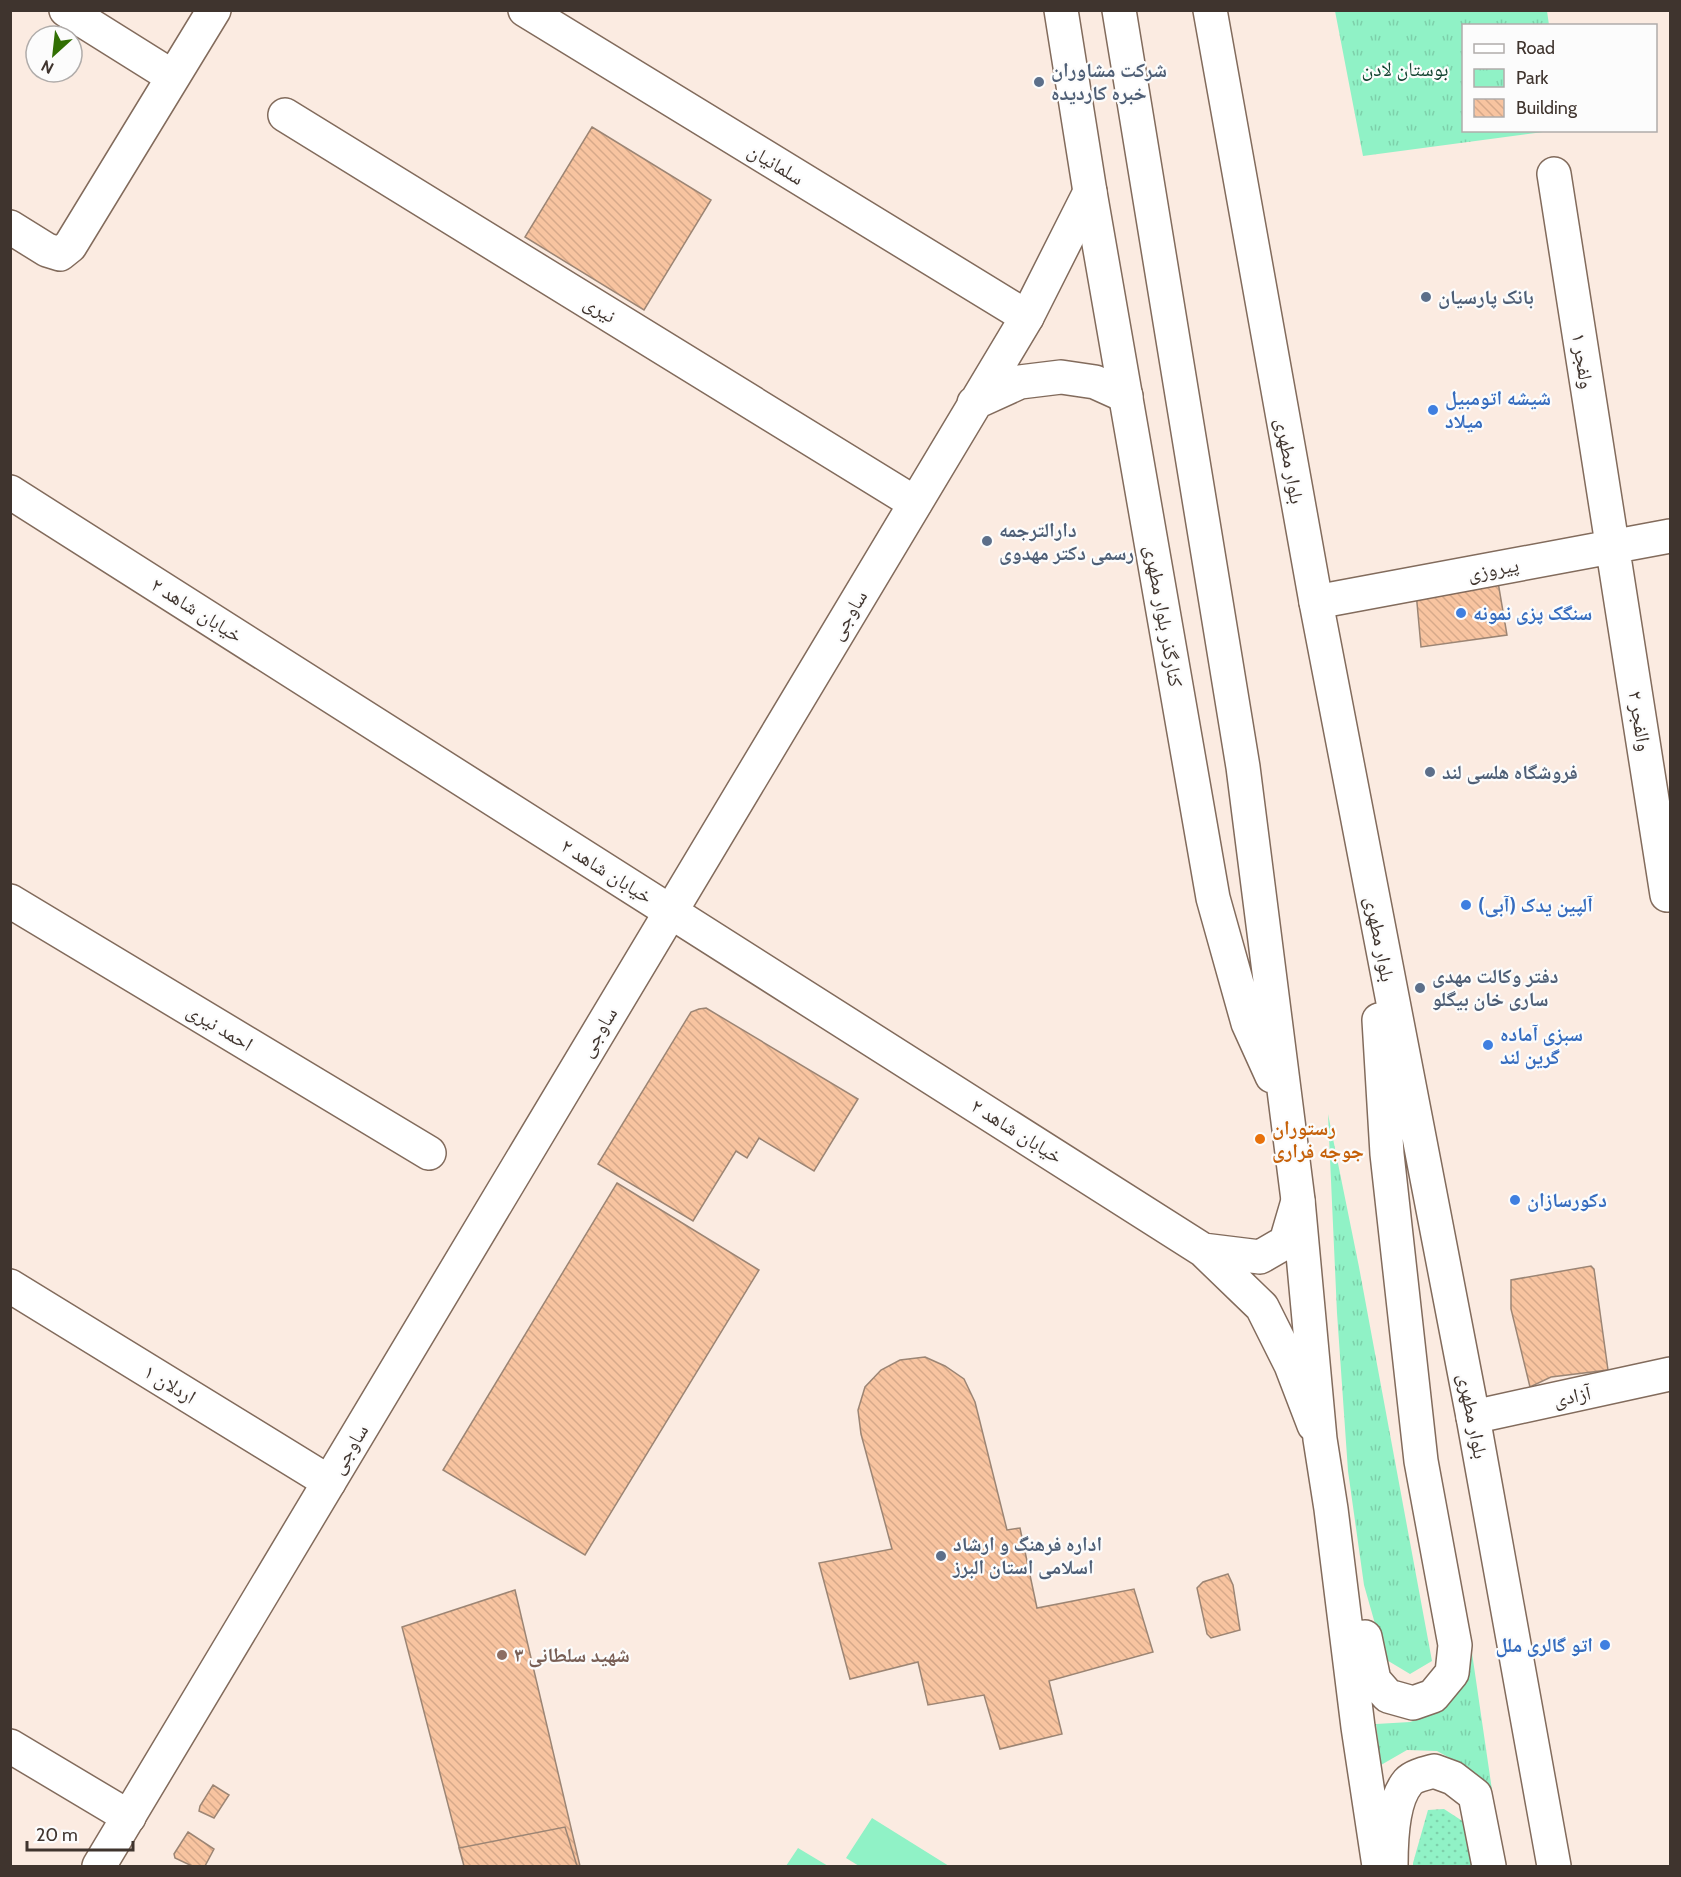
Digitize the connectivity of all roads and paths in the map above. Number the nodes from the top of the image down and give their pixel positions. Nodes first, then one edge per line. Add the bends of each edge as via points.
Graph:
1 (66, 10) edge
2 (214, 10) edge
3 (525, 10) edge
4 (1061, 10) edge
5 (1119, 10) edge
6 (1210, 10) edge
7 (174, 77) junction
8 (285, 115) dead end
9 (1554, 174) dead end
10 (1090, 192) junction
11 (10, 226) edge
12 (1027, 317) junction
13 (1126, 396) junction
14 (974, 403) junction
15 (10, 492) edge
16 (915, 503) junction
17 (1671, 536) edge
18 (1613, 547) junction
19 (1316, 602) junction
20 (1667, 895) dead end
21 (1371, 896) junction
22 (10, 901) edge
23 (670, 911) junction
24 (1285, 1105) junction
25 (429, 1153) dead end
26 (1298, 1200) junction
27 (1203, 1250) junction
28 (10, 1287) edge
29 (1671, 1374) edge
30 (1473, 1417) junction
31 (1320, 1439) junction
32 (329, 1482) junction
33 (1331, 1509) junction
34 (10, 1746) edge
35 (129, 1816) junction
36 (99, 1866) edge
37 (1379, 1866) edge
38 (1391, 1866) edge
39 (1488, 1866) edge
40 (1554, 1866) edge

1 - 7 street
2 - 7 street
3 - 12 street, سلمانیان
4 - 10 street, کنارگذر بلوار مطهری
5 - 24 street via 1243,767
6 - 19 street, بلوار مطهری
7 - 11 street via 70,246 60,254 47,250
8 - 16 street, نیری
9 - 18 street, ولفجر ۱
10 - 12 street, ساوجی
10 - 13 street, کنارگذر بلوار مطهری
12 - 14 street, ساوجی
13 - 14 street via 1095,382 1061,376 1020,382
13 - 24 street, کنارگذر بلوار مطهری via 1213,898 1248,1023
14 - 16 street, ساوجی
15 - 23 street, خیابان شاهد ۲
16 - 23 street, ساوجی
17 - 18 street, پیروزی
18 - 19 street, پیروزی
18 - 20 street, والفجر ۲
19 - 21 street, بلوار مطهری
21 - 30 street, بلوار مطهری
21 - 33 street via 1387,1154 1400,1279 1421,1461 1455,1645 1452,1672 1432,1696 1413,1703 1388,1696 1374,1680 1350,1550
22 - 25 street, احمد نیری
23 - 27 street, خیابان شاهد ۲
23 - 32 street, ساوجی
24 - 26 street
26 - 27 street via 1286,1242 1260,1257
26 - 31 street
27 - 31 street via 1262,1307 1291,1365
28 - 32 street, اردلان ۱
29 - 30 street, آزادی
30 - 40 street, بلوار مطهری
31 - 33 street
32 - 35 street, ساوجی
33 - 37 street
34 - 35 street
35 - 36 street, ساوجی
38 - 39 street via 1391,1839 1399,1798 1410,1780 1434,1771 1454,1778 1474,1795

